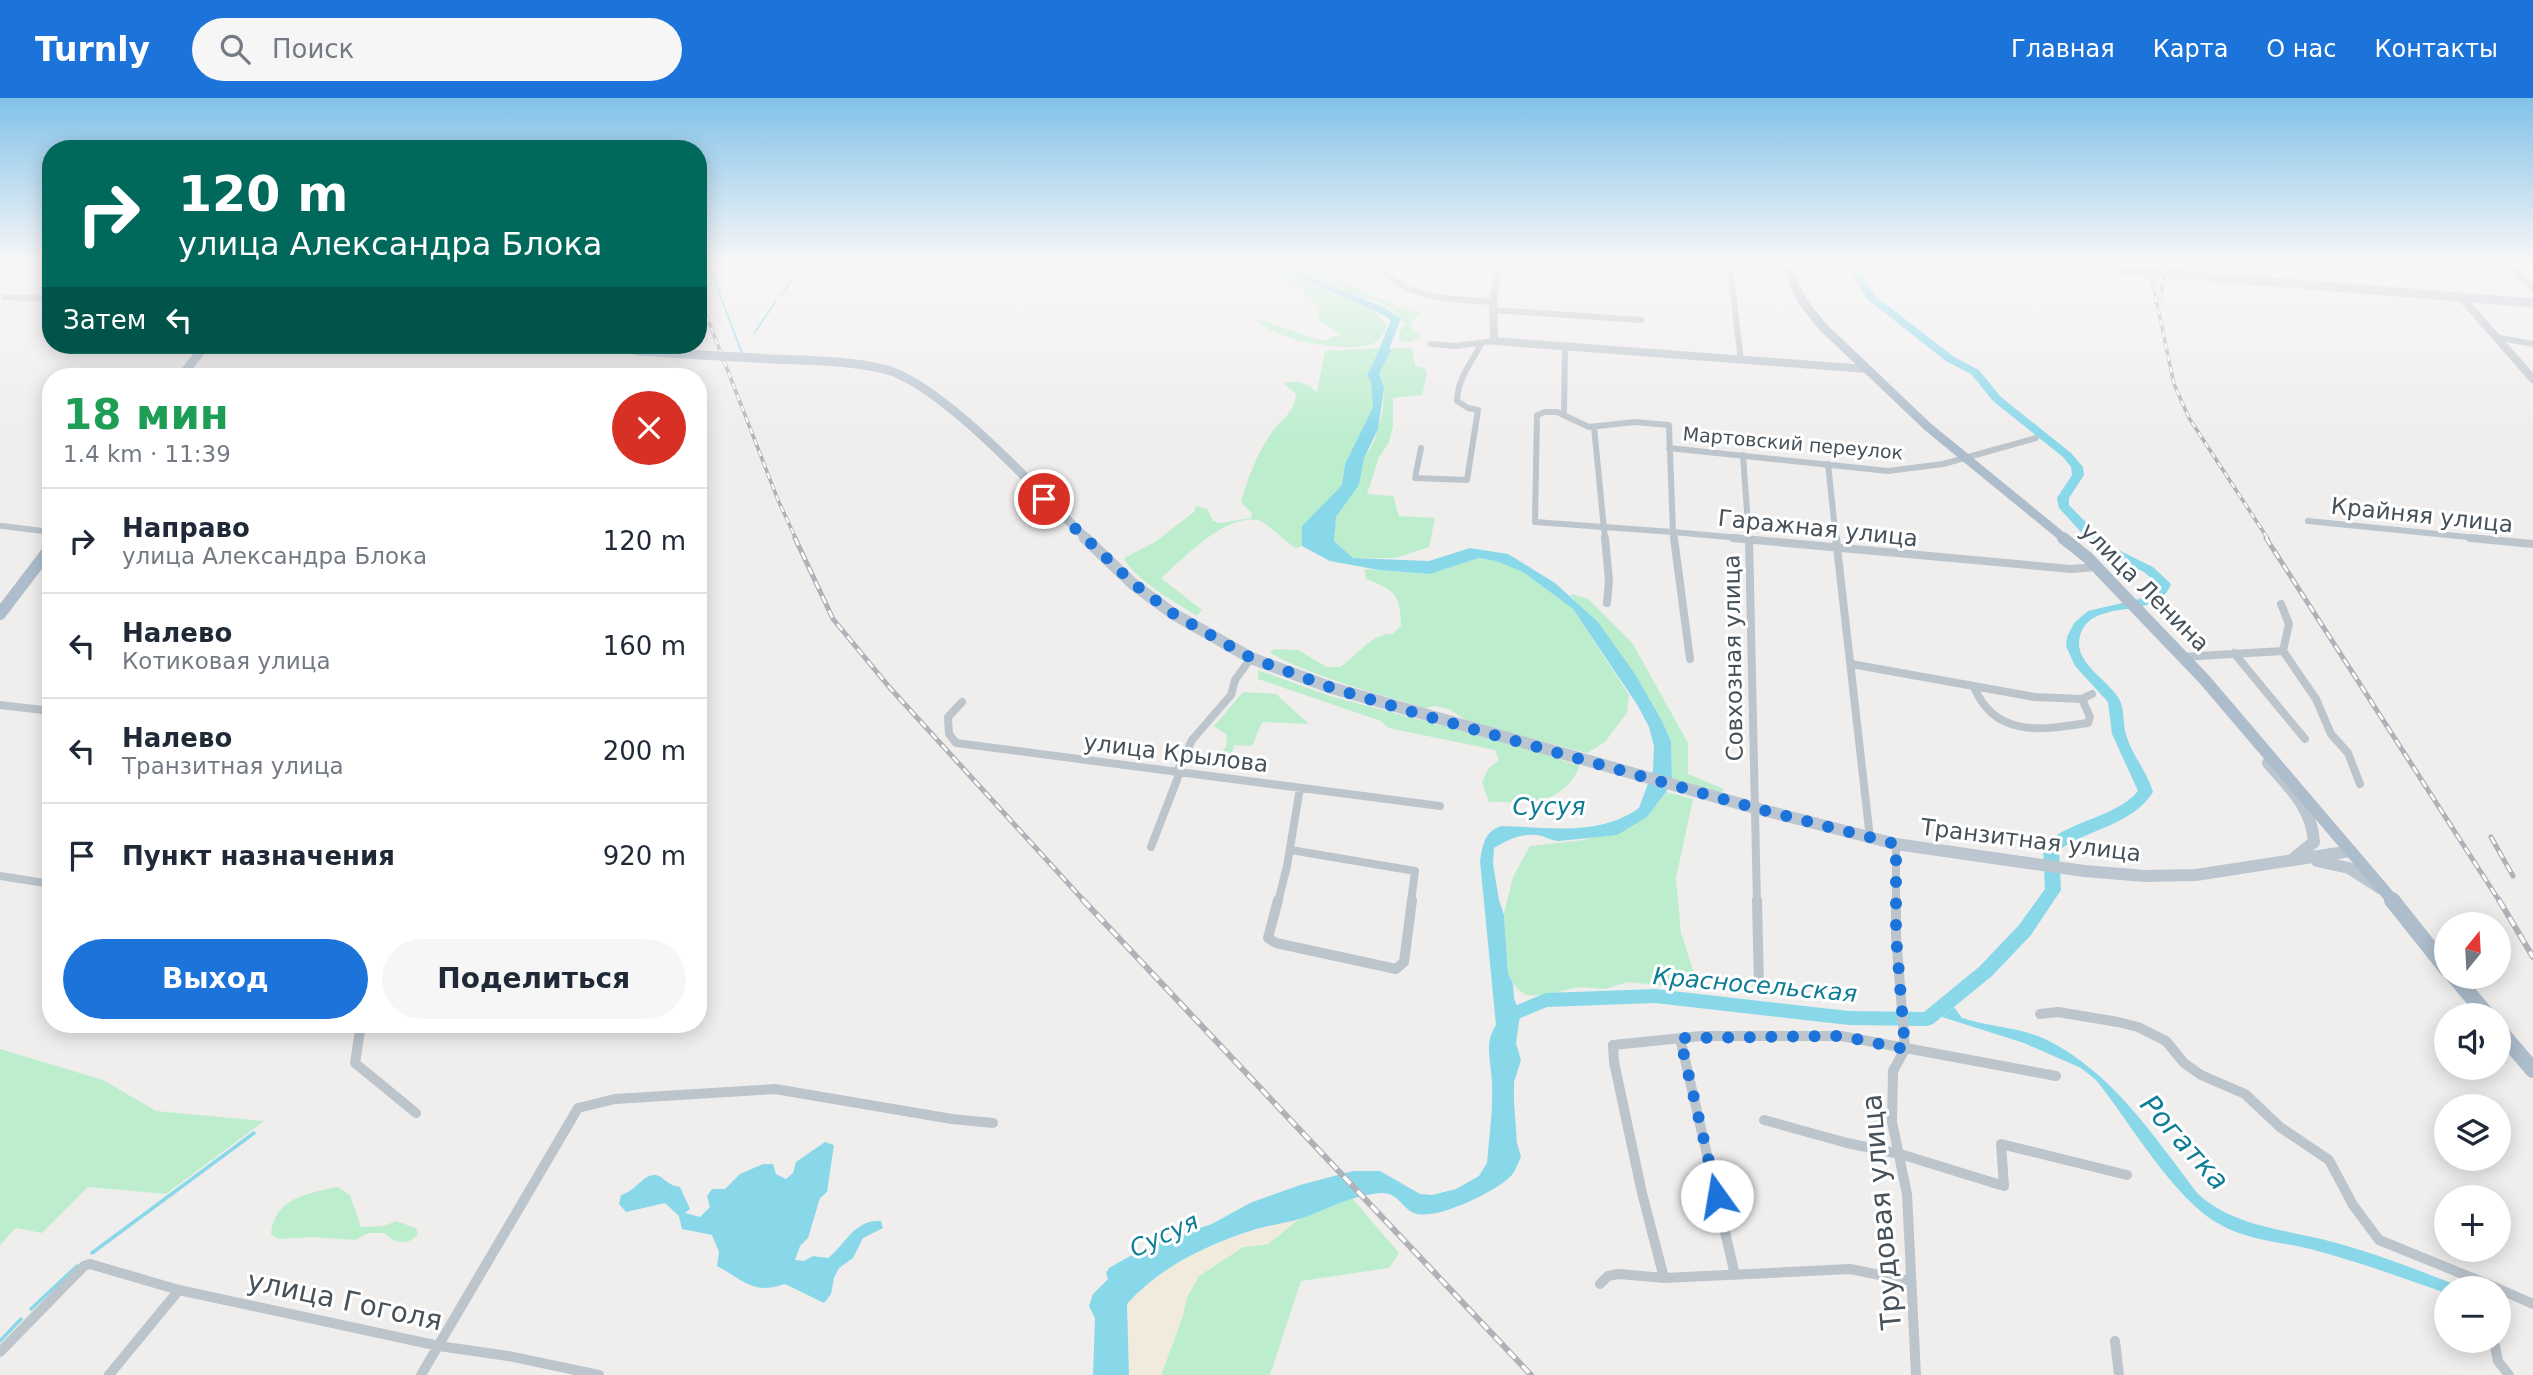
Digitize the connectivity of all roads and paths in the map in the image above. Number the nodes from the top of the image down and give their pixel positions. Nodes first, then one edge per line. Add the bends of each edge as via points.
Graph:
1 (1493, 321) edge
2 (1736, 321) edge
3 (1819, 321) edge
4 (2481, 321) edge
5 (2495, 337) junction
6 (1494, 341) junction
7 (1431, 344) dead end
8 (1481, 344) junction
9 (2533, 344) edge
10 (1566, 347) junction
11 (199, 354) edge
12 (685, 354) edge
13 (701, 355) joint
14 (756, 358) joint
15 (1741, 360) junction
16 (187, 368) edge
17 (1867, 369) junction
18 (2533, 379) edge
19 (1564, 413) junction
20 (1594, 427) junction
21 (2036, 438) dead end
22 (1421, 448) dead end
23 (1669, 449) junction
24 (1743, 456) junction
25 (1963, 456) junction
26 (1828, 464) junction
27 (2308, 522) dead end
28 (2, 526) dead end
29 (1604, 527) junction
30 (42, 531) edge
31 (1673, 532) junction
32 (1749, 539) junction
33 (2533, 544) edge
34 (1838, 548) junction
35 (42, 559) edge
36 (2097, 567) junction
37 (1607, 603) dead end
38 (2281, 604) dead end
39 (0, 613) edge
40 (2283, 651) junction
41 (2234, 653) junction
42 (2182, 657) junction
43 (1251, 658) junction
44 (1690, 659) dead end
45 (1851, 664) junction
46 (1974, 687) junction
47 (2092, 694) dead end
48 (2082, 699) junction
49 (962, 702) dead end
50 (0, 705) edge
51 (42, 710) edge
52 (2253, 737) junction
53 (2305, 739) dead end
54 (1178, 772) junction
55 (2360, 784) dead end
56 (1300, 788) junction
57 (1440, 806) dead end
58 (1755, 808) junction
59 (1870, 838) junction
60 (1896, 844) junction
61 (1151, 847) dead end
62 (1291, 850) junction
63 (2351, 851) junction
64 (2293, 859) junction
65 (0, 876) edge
66 (42, 883) edge
67 (2387, 893) junction
68 (2434, 953) edge
69 (1759, 986) dead end
70 (2465, 989) edge
71 (2477, 1003) edge
72 (2040, 1014) dead end
73 (360, 1033) edge
74 (1680, 1038) junction
75 (2511, 1044) edge
76 (1905, 1049) junction
77 (2533, 1070) edge
78 (2056, 1076) dead end
79 (416, 1113) dead end
80 (1764, 1120) dead end
81 (993, 1123) dead end
82 (1900, 1154) junction
83 (2127, 1175) dead end
84 (1735, 1275) junction
85 (2468, 1276) edge
86 (1664, 1278) junction
87 (1910, 1281) junction
88 (1600, 1284) dead end
89 (179, 1290) junction
90 (2511, 1294) edge
91 (2533, 1304) edge
92 (2115, 1341) dead end
93 (439, 1346) junction
94 (0, 1352) edge
95 (2496, 1353) edge
96 (109, 1375) edge
97 (421, 1375) edge
98 (599, 1375) edge
99 (1916, 1375) edge
100 (2119, 1375) edge
101 (2509, 1375) edge

1 - 6 street
2 - 15 street
3 - 17 main road, улица Ленина
4 - 5 street
5 - 9 street
5 - 18 street
6 - 8 street
6 - 10 street
7 - 8 street
8 - 22 street via 1475,360 1459,376 1457,387 1457,401 1478,410 1467,480 1415,478
10 - 15 street
10 - 19 street
11 - 16 main road
12 - 13 main road, Транзитная улица
13 - 14 main road, Транзитная улица, bridge
14 - 43 main road, Транзитная улица via 871,366 915,381 969,425 1133,583 1172,613
15 - 17 street
17 - 25 main road, улица Ленина
19 - 20 street via 1573,422
19 - 29 street, Гаражная улица via 1537,415 1535,522
20 - 23 street via 1628,421 1669,425
20 - 29 street
21 - 25 street, Мартовский переулок
23 - 24 street, Мартовский переулок
23 - 31 street
24 - 26 street, Мартовский переулок
24 - 32 street, Совхозная улица
25 - 26 street, Мартовский переулок via 1943,464 1897,470
25 - 36 main road, улица Ленина
26 - 34 street
27 - 33 street, Крайняя улица
28 - 30 street
29 - 31 street, Гаражная улица
29 - 37 street
31 - 32 street, Гаражная улица
31 - 44 street
32 - 34 street, Гаражная улица
32 - 58 street, Совхозная улица
34 - 36 street, Гаражная улица via 2071,569
34 - 45 street
35 - 39 main road
36 - 42 main road, улица Ленина
38 - 40 street via 2289,624
40 - 41 street
40 - 55 street via 2316,699 2331,734 2348,753
41 - 42 street
41 - 53 street
42 - 52 main road, улица Ленина
43 - 54 street via 1235,680 1231,695 1192,740
43 - 58 main road, Транзитная улица via 1332,688
45 - 46 street
45 - 59 street
46 - 48 street
46 - 48 street via 1977,697 1999,721 2026,729 2088,723
47 - 48 street
49 - 54 street, улица Крылова via 947,718 949,734 956,743
50 - 51 street
52 - 63 main road, улица Ленина
52 - 64 main road via 2309,814 2315,831 2314,842
54 - 56 street, улица Крылова
54 - 61 street
56 - 57 street, улица Крылова
56 - 62 street
58 - 59 main road, Транзитная улица
58 - 69 street, Совхозная улица
59 - 60 main road, Транзитная улица
60 - 64 main road, Транзитная улица via 2119,875 2196,876
60 - 76 street via 1896,935
62 - 62 street via 1415,871 1404,962 1396,969 1268,939
63 - 64 main road, Транзитная улица
63 - 67 main road, улица Ленина
64 - 67 main road via 2349,868
65 - 66 street
67 - 68 main road, улица Ленина
70 - 71 main road
72 - 85 street via 2058,1012 2118,1022 2166,1041 2184,1063 2245,1094 2280,1127 2329,1160 2379,1240
73 - 79 street via 355,1063
74 - 76 street via 1841,1036
74 - 84 street
74 - 86 street via 1613,1045
75 - 77 main road
76 - 78 street
76 - 82 street, Трудовая улица via 1893,1071 1892,1122
80 - 82 street
81 - 93 street via 775,1089 615,1099 578,1108
82 - 83 street via 2004,1186 2001,1144
82 - 87 street, Трудовая улица
84 - 86 street
84 - 87 street via 1850,1269
86 - 88 street via 1619,1274
87 - 99 street, Трудовая улица
89 - 93 street, улица Гоголя
89 - 94 street, улица Гоголя via 100,1265 84,1266
89 - 96 street
90 - 91 street
92 - 100 street
93 - 97 street
93 - 98 street, улица Гоголя
95 - 101 street

